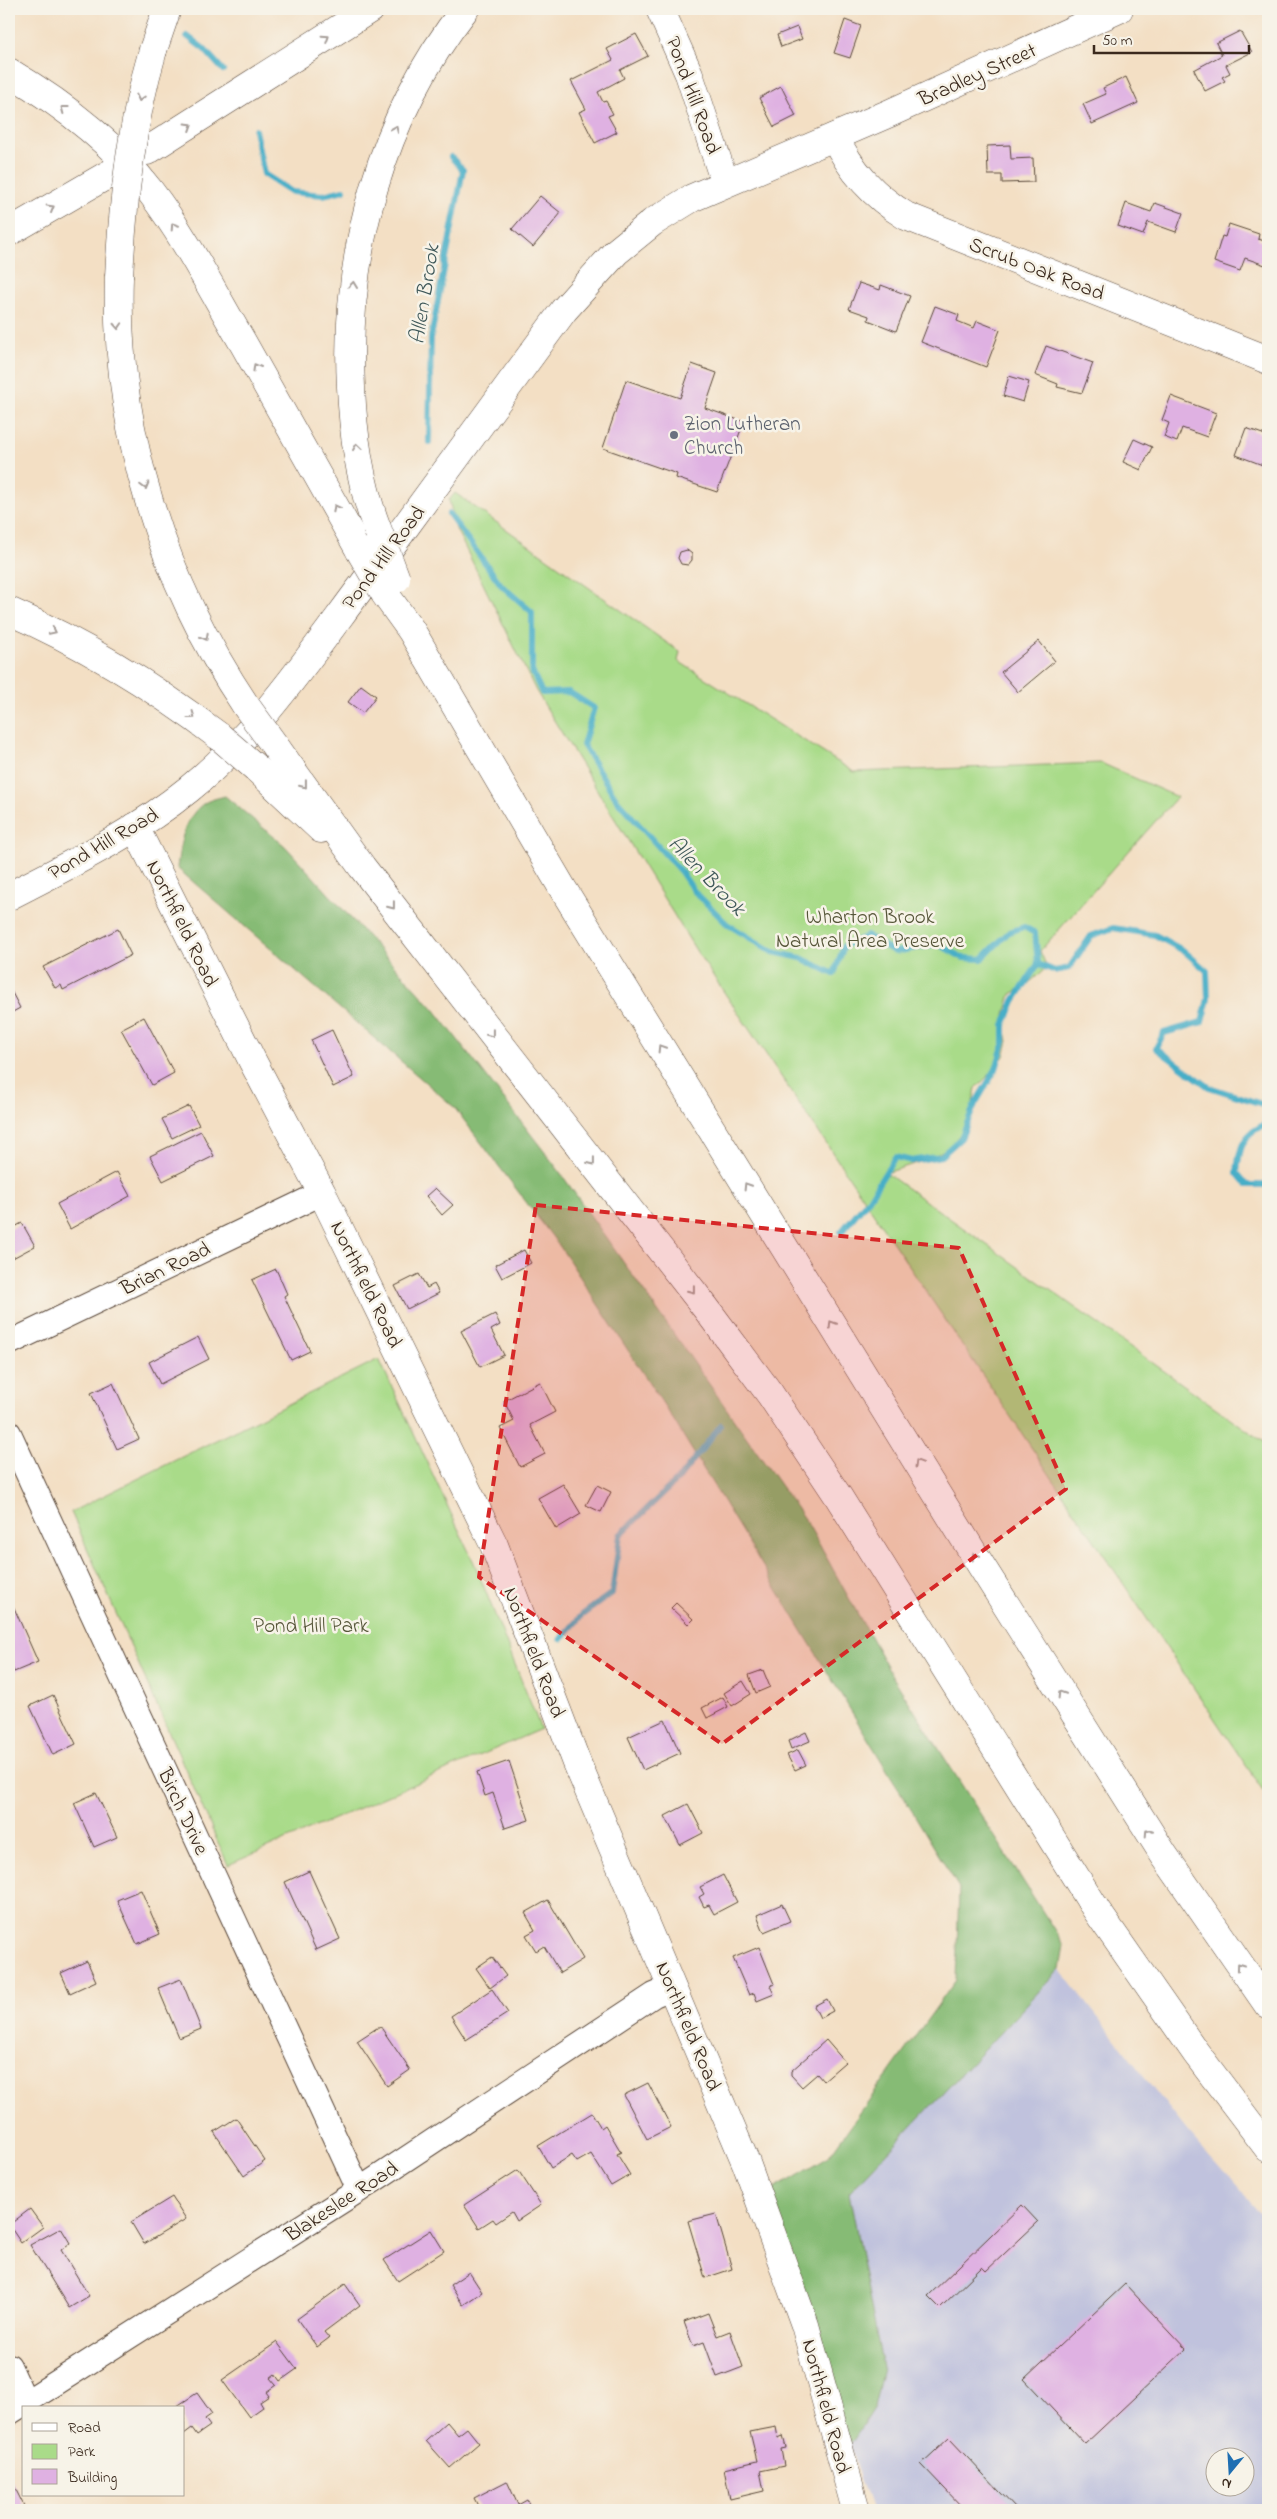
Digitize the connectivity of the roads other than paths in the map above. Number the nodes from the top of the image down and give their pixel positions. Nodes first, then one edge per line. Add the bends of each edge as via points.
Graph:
1 (168, 9) edge
2 (370, 9) edge
3 (465, 9) edge
4 (660, 9) edge
5 (1119, 9) edge
6 (9, 72) edge
7 (835, 137) junction
8 (725, 183) junction
9 (9, 232) edge
10 (1268, 360) edge
11 (391, 587) junction
12 (9, 611) edge
13 (135, 827) junction
14 (362, 867) junction
15 (9, 896) edge
16 (322, 1192) junction
17 (9, 1343) edge
18 (9, 1433) edge
19 (673, 1987) junction
20 (1268, 2005) edge
21 (1268, 2148) edge
22 (359, 2190) junction
23 (9, 2366) edge
24 (17, 2408) edge
25 (856, 2510) edge

1 -> 14 main road, bridge via 153,50 130,152 118,316 130,420 148,498 172,567 216,658 246,706
9 -> 2 main road via 147,151
11 -> 3 main road, bridge via 362,477 351,400 350,319 356,258 372,193 394,130 423,71
4 - 8 main road, Pond Hill Road via 689,74
5 - 7 main road, Bradley Street
11 -> 6 main road, bridge via 360,550 193,257 149,190 90,129
7 - 8 main road, Pond Hill Road
7 - 10 main road, Scrub Oak Road via 846,159 865,183 906,216
8 - 13 main road, Pond Hill Road via 692,198 654,222 616,252 581,289 273,704 210,770
20 -> 11 main road via 1164,1856 987,1576 530,835 411,630
12 -> 14 main road, bridge via 104,658 175,704 256,768
13 - 15 main road, Pond Hill Road
13 - 16 main road, Northfield Road
14 -> 21 main road via 770,1394 838,1496 1097,1911
16 - 17 street, Brian Road
16 - 19 main road, Northfield Road via 494,1545 577,1763
18 - 22 street, Birch Drive
19 - 22 street, Blakeslee Road via 654,1995
19 - 25 main road, Northfield Road via 746,2163 805,2325
22 - 24 street, Blakeslee Road
23 - 24 street

